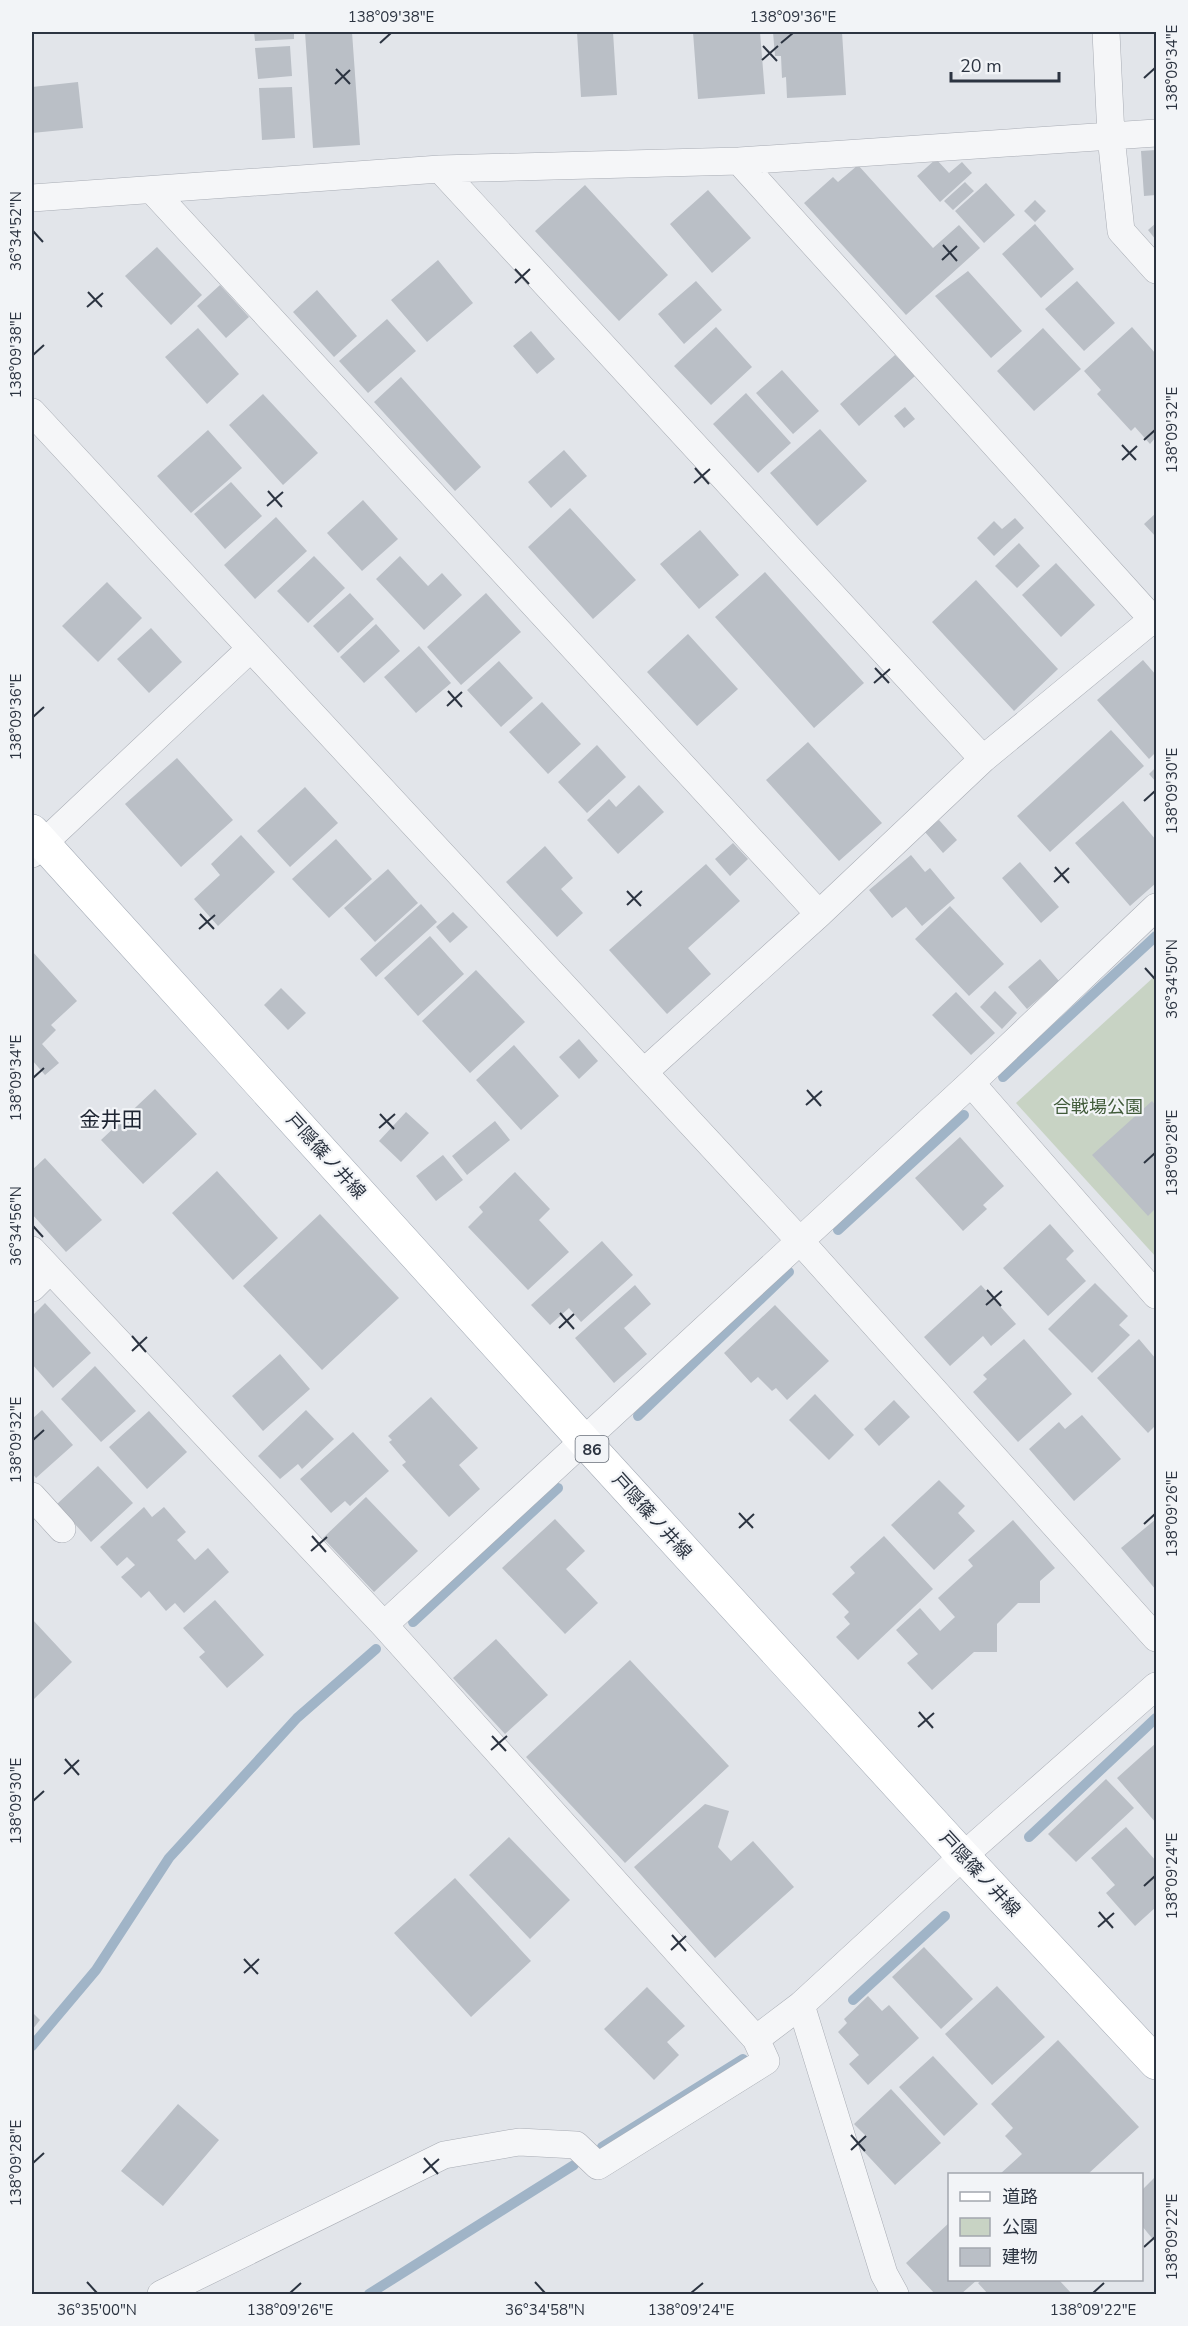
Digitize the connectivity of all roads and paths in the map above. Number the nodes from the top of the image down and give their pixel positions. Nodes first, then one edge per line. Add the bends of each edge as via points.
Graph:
1 (1106, 32) edge
2 (1156, 133) edge
3 (1111, 135) junction
4 (739, 161) junction
5 (440, 169) junction
6 (152, 190) junction
7 (32, 198) edge
8 (1156, 270) edge
9 (32, 411) edge
10 (1155, 621) edge
11 (250, 649) junction
12 (983, 759) junction
13 (35, 843) edge
14 (1156, 907) edge
15 (819, 914) junction
16 (644, 1072) junction
17 (971, 1083) junction
18 (800, 1241) junction
19 (32, 1250) edge
20 (41, 1279) edge
21 (1156, 1295) edge
22 (584, 1441) junction
23 (32, 1496) edge
24 (62, 1529) dead end
25 (384, 1625) junction
26 (1156, 1638) edge
27 (1156, 1686) edge
28 (963, 1856) junction
29 (801, 2005) junction
30 (756, 2039) junction
31 (1156, 2063) edge
32 (161, 2295) edge
33 (896, 2295) edge

1 - 3 street
2 - 3 street
3 - 4 street
3 - 8 street via 1121,231
4 - 5 street
4 - 10 street
5 - 6 street
5 - 12 street
6 - 7 street
6 - 15 street
9 - 11 street
10 - 12 street
11 - 13 street
11 - 16 street
12 - 15 street
13 - 22 main road, 戸隠篠ノ井線 / 86
14 - 17 street
15 - 16 street
16 - 18 street
17 - 18 street
17 - 21 street
18 - 22 street
18 - 26 street
19 - 20 street
20 - 25 street
22 - 25 street
22 - 28 main road, 戸隠篠ノ井線 / 86
23 - 24 street
25 - 30 street
27 - 28 street
28 - 29 street
28 - 31 main road, 戸隠篠ノ井線 / 86
29 - 30 street
29 - 33 street via 884,2274
30 - 32 street via 766,2061 598,2166 576,2145 519,2142 444,2155

